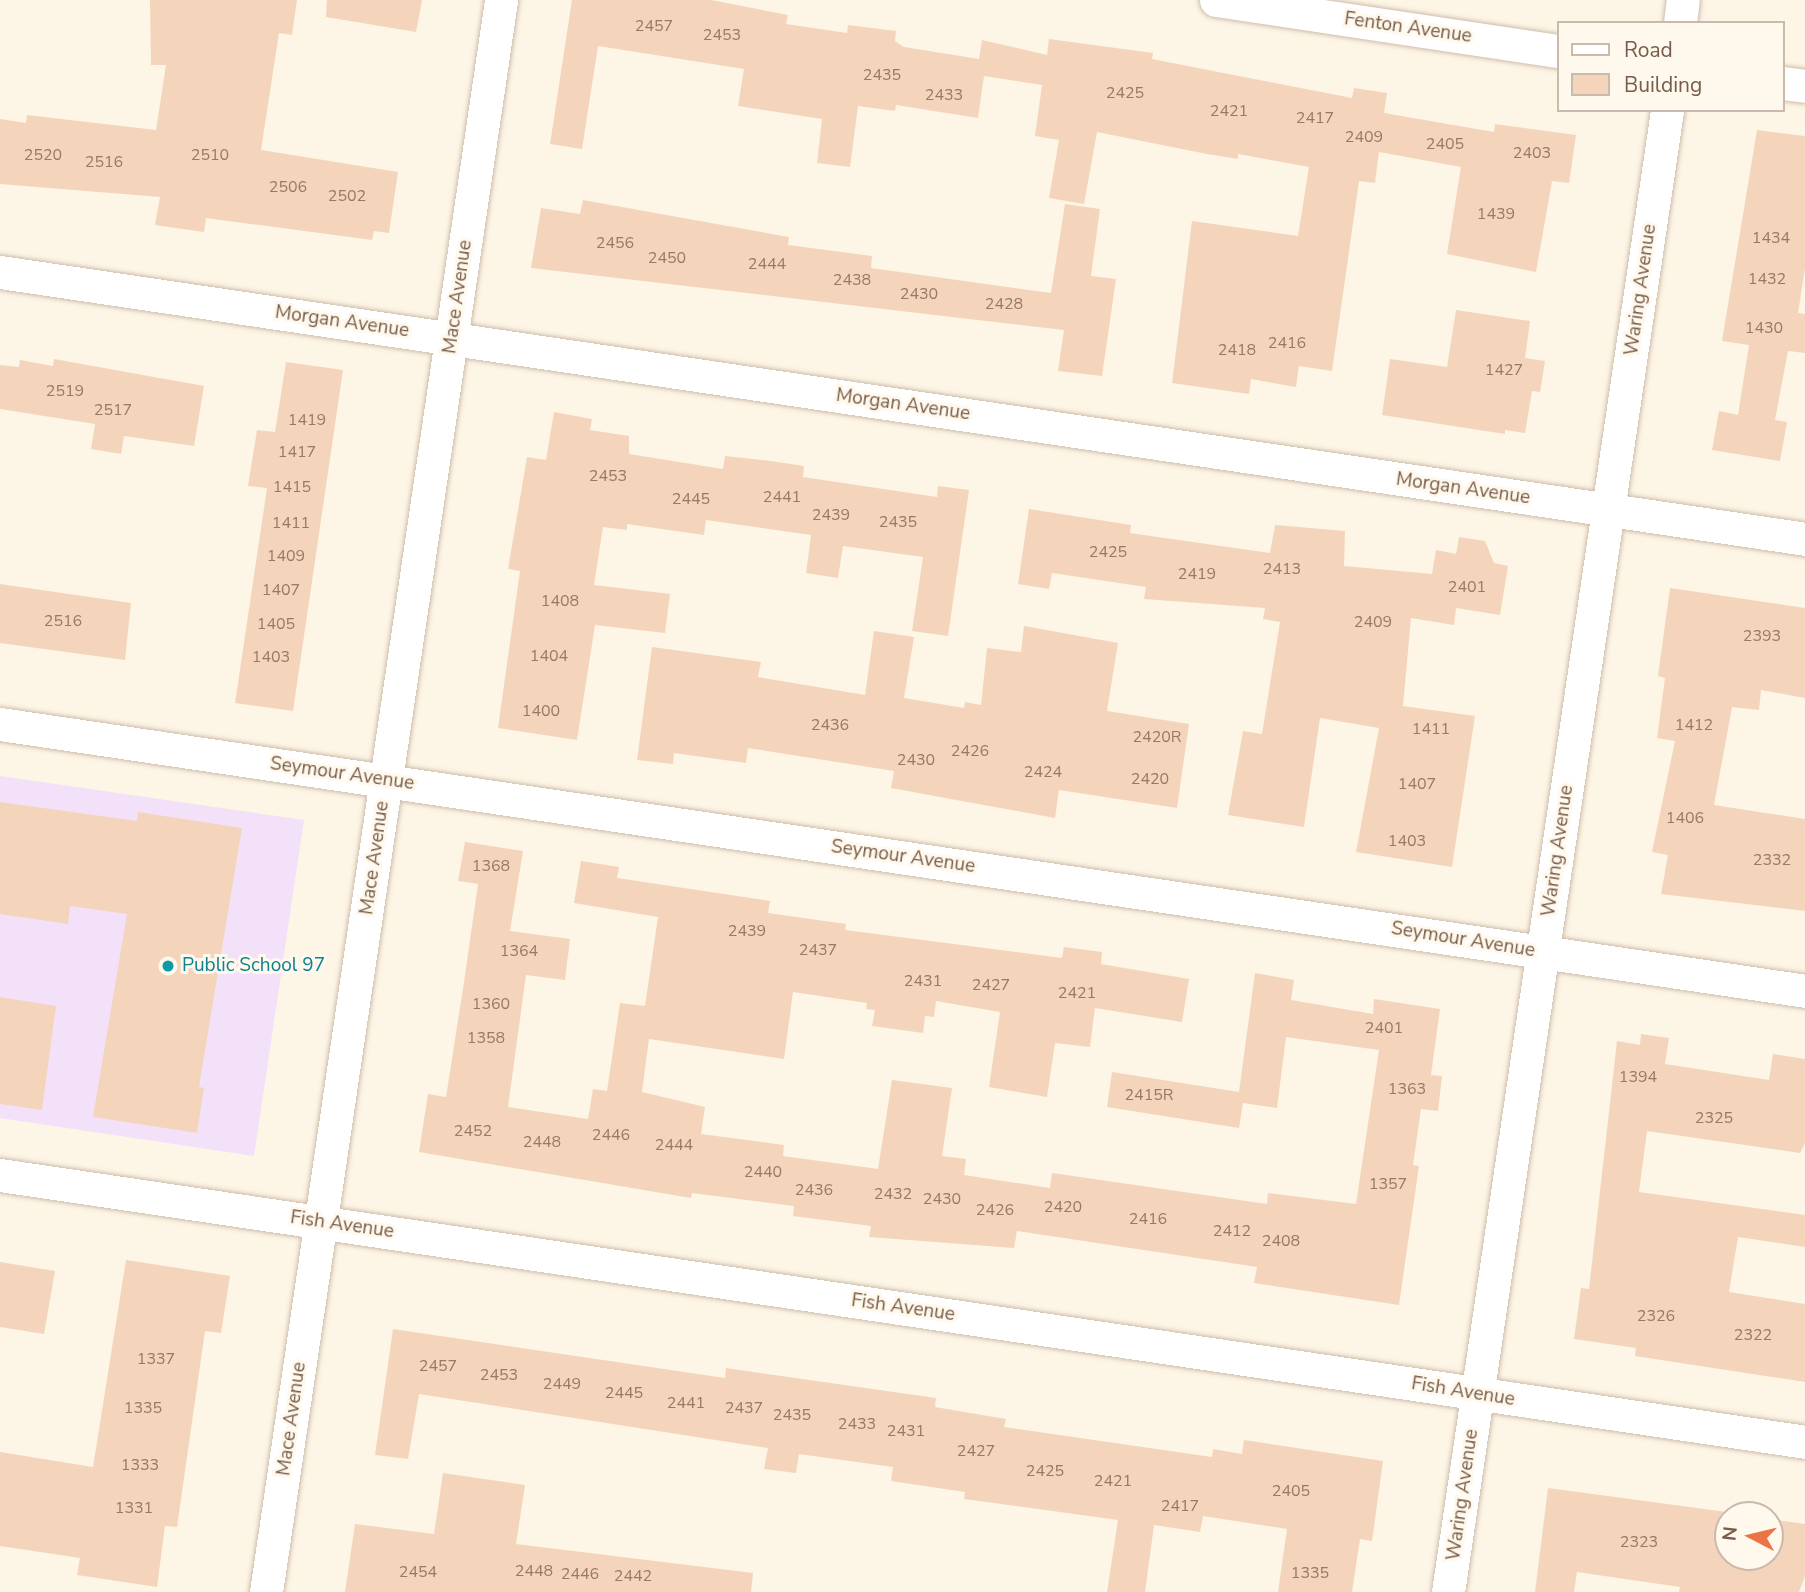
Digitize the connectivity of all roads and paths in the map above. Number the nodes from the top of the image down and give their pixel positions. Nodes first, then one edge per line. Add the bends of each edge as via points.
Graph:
1 (501, 0) edge
2 (1216, 0) edge
3 (1683, 0) edge
4 (1680, 21) edge
5 (1556, 51) edge
6 (1784, 83) edge
7 (1805, 86) edge
8 (1667, 112) edge
9 (0, 272) edge
10 (451, 338) junction
11 (1608, 510) junction
12 (1805, 539) edge
13 (0, 724) edge
14 (386, 781) junction
15 (1543, 952) junction
16 (1805, 990) edge
17 (0, 1175) edge
18 (321, 1223) junction
19 (1477, 1393) junction
20 (1805, 1442) edge
21 (266, 1592) edge
22 (1448, 1592) edge

1 - 10 street, Mace Avenue
2 - 5 street, Fenton Avenue
3 - 4 street
6 - 7 street
8 - 11 street, Waring Avenue
9 - 10 street, Morgan Avenue
10 - 11 street, Morgan Avenue
10 - 14 street, Mace Avenue
11 - 12 street, Morgan Avenue
11 - 15 street, Waring Avenue
13 - 14 street, Seymour Avenue
14 - 15 street, Seymour Avenue
14 - 18 street, Mace Avenue
15 - 16 street, Seymour Avenue
15 - 19 street, Waring Avenue
17 - 18 street, Fish Avenue
18 - 19 street, Fish Avenue
18 - 21 street, Mace Avenue
19 - 20 street, Fish Avenue
19 - 22 street, Waring Avenue

